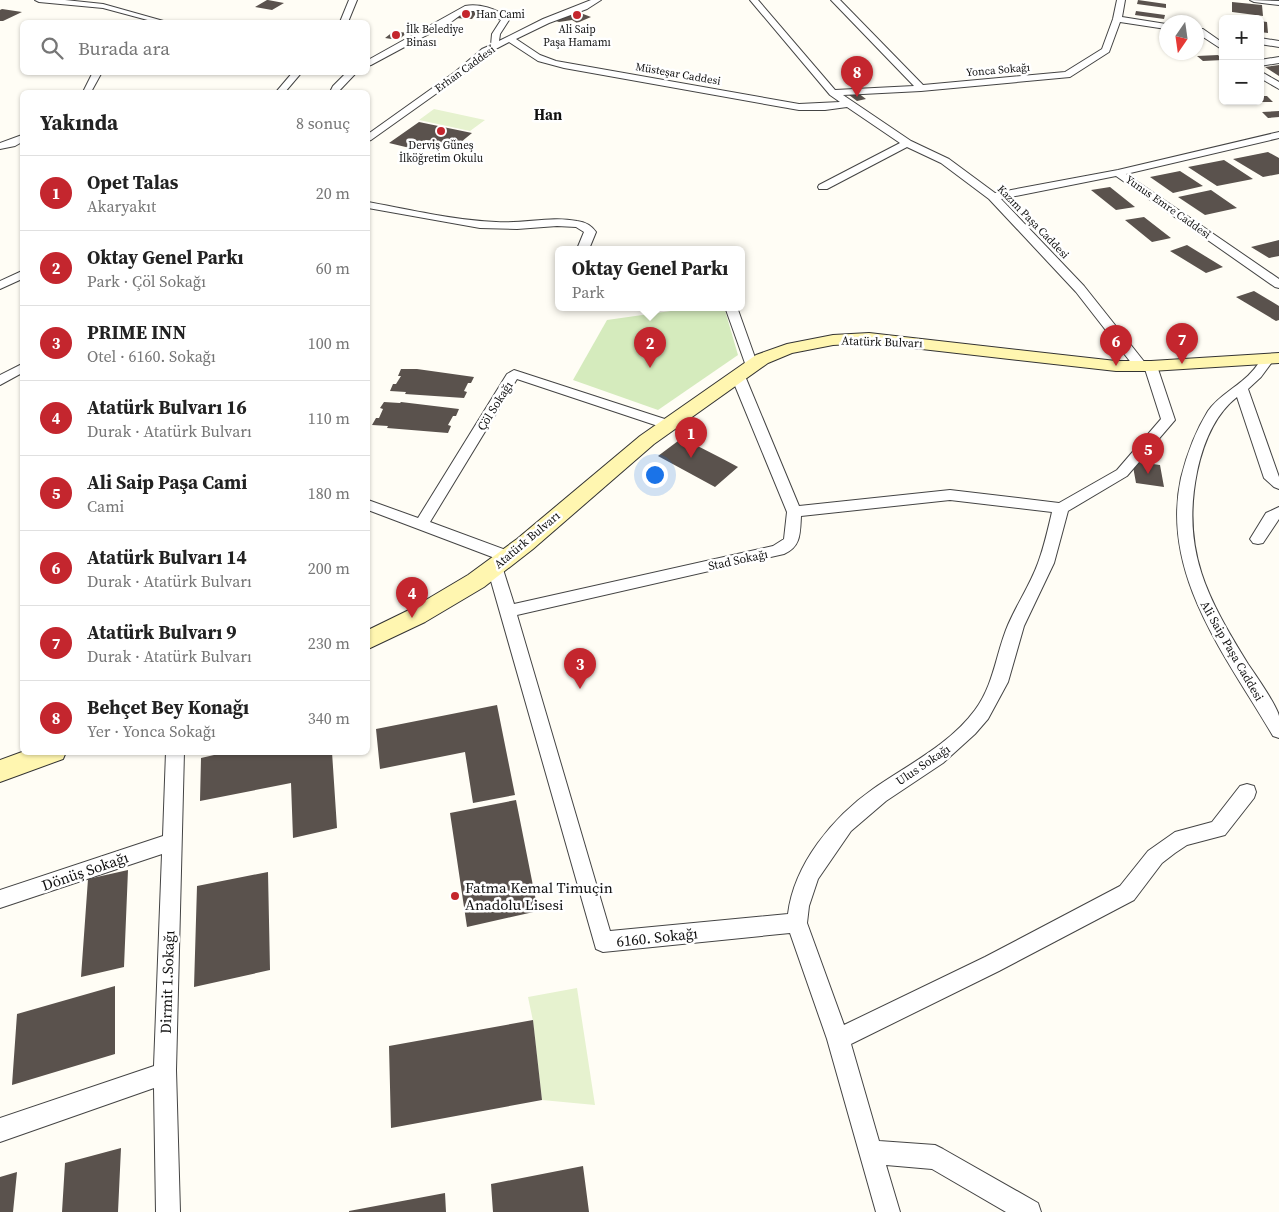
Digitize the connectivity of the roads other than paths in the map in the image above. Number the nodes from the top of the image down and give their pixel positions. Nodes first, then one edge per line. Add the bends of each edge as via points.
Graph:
1 (39, 0) edge
2 (353, 0) edge
3 (597, 0) edge
4 (754, 0) edge
5 (835, 0) edge
6 (1121, 0) edge
7 (1254, 0) edge
8 (1279, 3) edge
9 (1117, 19) junction
10 (156, 20) edge
11 (345, 20) edge
12 (1159, 25) edge
13 (1204, 32) edge
14 (1219, 34) edge
15 (1204, 35) edge
16 (509, 39) junction
17 (1264, 42) edge
18 (1279, 44) edge
19 (1219, 45) edge
20 (496, 46) junction
21 (1279, 60) edge
22 (370, 62) edge
23 (1264, 62) edge
24 (95, 75) edge
25 (295, 75) edge
26 (350, 75) edge
27 (1264, 77) edge
28 (1279, 86) edge
29 (921, 88) junction
30 (89, 90) edge
31 (282, 90) edge
32 (335, 90) edge
33 (833, 93) junction
34 (849, 104) junction
35 (1279, 135) edge
36 (370, 137) edge
37 (20, 139) edge
38 (908, 143) junction
39 (0, 146) edge
40 (1118, 172) junction
41 (823, 187) dead end
42 (993, 197) junction
43 (370, 205) edge
44 (584, 246) edge
45 (20, 276) edge
46 (1279, 284) edge
47 (0, 285) edge
48 (732, 311) edge
49 (1274, 358) edge
50 (1146, 366) junction
51 (20, 369) edge
52 (745, 371) junction
53 (0, 381) edge
54 (1241, 388) junction
55 (669, 425) junction
56 (1279, 484) edge
57 (370, 506) edge
58 (1061, 508) junction
59 (794, 512) junction
60 (1279, 512) edge
61 (421, 525) junction
62 (1258, 539) dead end
63 (502, 562) junction
64 (508, 611) junction
65 (370, 639) edge
66 (1279, 731) edge
67 (45, 755) edge
68 (175, 755) edge
69 (175, 755) edge
70 (0, 771) edge
71 (1247, 792) dead end
72 (171, 842) junction
73 (0, 899) edge
74 (797, 923) junction
75 (838, 1039) junction
76 (164, 1073) junction
77 (0, 1130) edge
78 (872, 1152) junction
79 (168, 1212) edge
80 (888, 1212) edge
81 (1029, 1212) edge

1 - 10 street via 103,6
2 - 11 street
3 - 16 street, Erhan Caddesi
4 - 33 street, Kazım Paşa Caddesi
5 - 29 street
6 - 9 street, Yonca Sokağı
7 - 8 street
9 - 12 street
9 - 29 street, Yonca Sokağı via 1106,50 1067,75
13 - 14 street
15 - 19 street
16 - 20 street, Erhan Caddesi
16 - 34 street, Müsteşar Caddesi via 552,63 572,67 799,107
17 - 18 street
20 - 22 street via 496,31 505,20 483,9 466,8
20 - 36 street, Erhan Caddesi
21 - 23 street
24 - 30 street
25 - 31 street
26 - 32 street
27 - 28 street
29 - 33 street, Yonca Sokağı
33 - 34 street, Kazım Paşa Caddesi
34 - 38 street, Kazım Paşa Caddesi
35 - 40 street, Yunus Emre Caddesi
37 - 39 street
38 - 41 street
38 - 42 street, Kazım Paşa Caddesi via 945,161
40 - 42 street
40 - 46 street, Yunus Emre Caddesi
42 - 50 street, Kazım Paşa Caddesi via 1080,288
43 - 44 street via 480,224 580,224 590,232
45 - 47 street
48 - 52 street, Stad Sokağı
49 - 50 main road, Atatürk Bulvarı
49 - 54 street, Ali Saip Paşa Caddesi
50 - 52 main road, Atatürk Bulvarı via 1099,365 917,342 851,338 787,349 762,359
50 - 58 street via 1168,420 1122,473
51 - 53 street
52 - 55 main road, Atatürk Bulvarı
52 - 59 street, Stad Sokağı
54 - 56 street via 1271,478
54 - 66 street, Ali Saip Paşa Caddesi via 1216,409 1197,448 1184,498 1184,533 1192,572 1210,615
55 - 61 street, Çöl Sokağı via 514,374
55 - 63 main road, Atatürk Bulvarı via 598,480
57 - 61 street
58 - 59 street via 950,495
58 - 74 street, Ulus Sokağı via 1046,562 1016,626 1000,682 987,706 954,744 879,794 844,825 809,875
59 - 64 street, Stad Sokağı via 792,540 780,550
60 - 62 street via 1271,517
61 - 63 street
63 - 64 street, 6160. Sokağı
63 - 65 main road, Atatürk Bulvarı via 448,599
64 - 74 street, 6160. Sokağı via 603,942
67 - 70 main road
68 - 72 street, Dirmit 1.Sokağı
69 - 76 street
71 - 75 street via 1218,829 1182,838 1168,846 1155,856 1127,893 1115,901
72 - 73 street, Dönüş Sokağı
72 - 76 street, Dirmit 1.Sokağı
74 - 75 street
75 - 78 street
76 - 77 street
76 - 79 street, Dirmit 1.Sokağı
78 - 80 street
78 - 81 street via 935,1158

